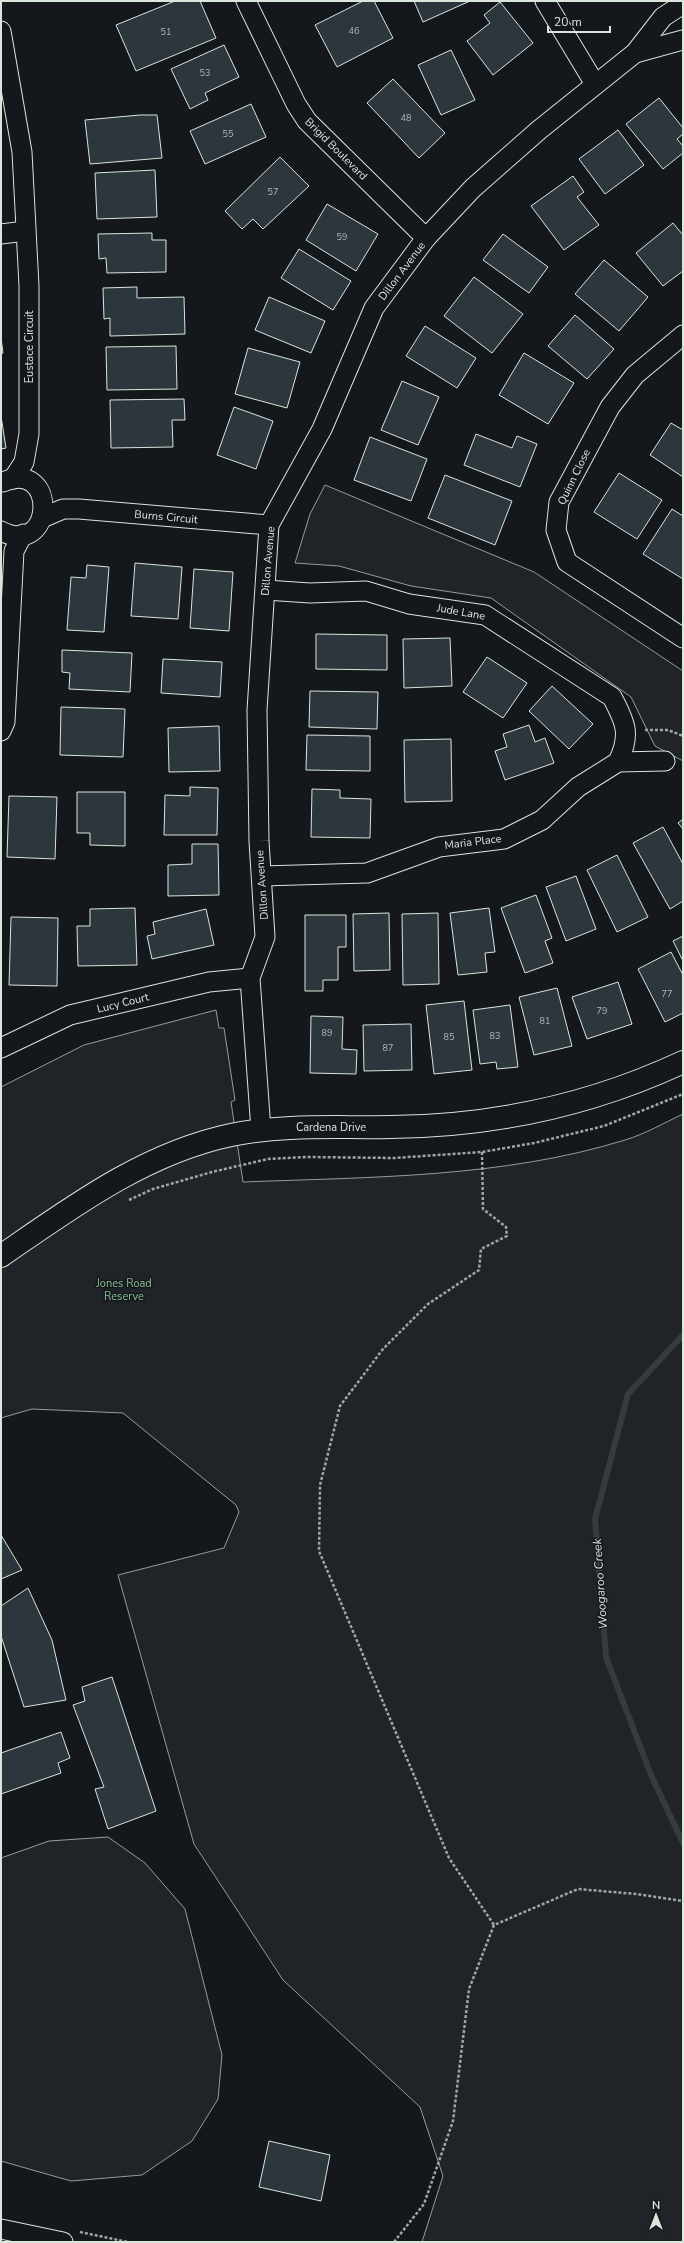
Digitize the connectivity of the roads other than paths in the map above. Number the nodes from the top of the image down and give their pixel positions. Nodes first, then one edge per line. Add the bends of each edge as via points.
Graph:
1 (246, 1) edge
2 (545, 1) edge
3 (683, 4) edge
4 (1, 31) edge
5 (683, 40) edge
6 (635, 54) junction
7 (595, 84) junction
8 (25, 232) junction
9 (1, 234) edge
10 (426, 238) junction
11 (683, 335) edge
12 (14, 481) edge
13 (43, 510) junction
14 (269, 525) junction
15 (10, 533) edge
16 (266, 590) junction
17 (683, 638) edge
18 (1, 731) edge
19 (665, 761) dead end
20 (618, 762) junction
21 (262, 876) junction
22 (250, 978) junction
23 (1, 1048) edge
24 (683, 1062) edge
25 (261, 1130) junction
26 (1, 1256) edge
27 (1, 2229) edge
28 (63, 2242) edge

1 - 10 street, Brigid Boulevard via 296,104 307,121
2 - 7 street
3 - 6 street, Dillon Avenue via 664,17
4 - 8 street, Eustace Circuit via 22,152
5 - 6 street, Dillon Avenue
6 - 7 street, Dillon Avenue
7 - 10 street, Dillon Avenue via 473,188
8 - 9 street
8 - 12 street, Eustace Circuit via 29,286 29,434 24,462
10 - 14 street, Dillon Avenue via 374,308 322,429
11 - 17 street, Quinn Close via 636,375 610,407 558,502 556,530 567,562
12 - 13 street via 39,490
13 - 14 street, Burns Circuit via 63,509
13 - 15 street via 38,525
14 - 16 street, Dillon Avenue
15 - 18 street via 14,551 5,722
16 - 20 street, Jude Lane via 310,593 366,591 409,604 485,615 612,697 627,731 625,747
16 - 21 street, Dillon Avenue via 257,710
19 - 20 street
20 - 21 street, Maria Place via 578,787 542,820 504,839 439,847 367,873
21 - 22 street, Dillon Avenue via 265,937
22 - 23 street, Lucy Court via 209,982 70,1015
22 - 25 street, Dillon Avenue
24 - 25 street, Cardena Drive via 611,1092 508,1118 457,1124 391,1127 308,1126
25 - 26 street, Cardena Drive via 202,1143 156,1160 105,1186
27 - 28 street

